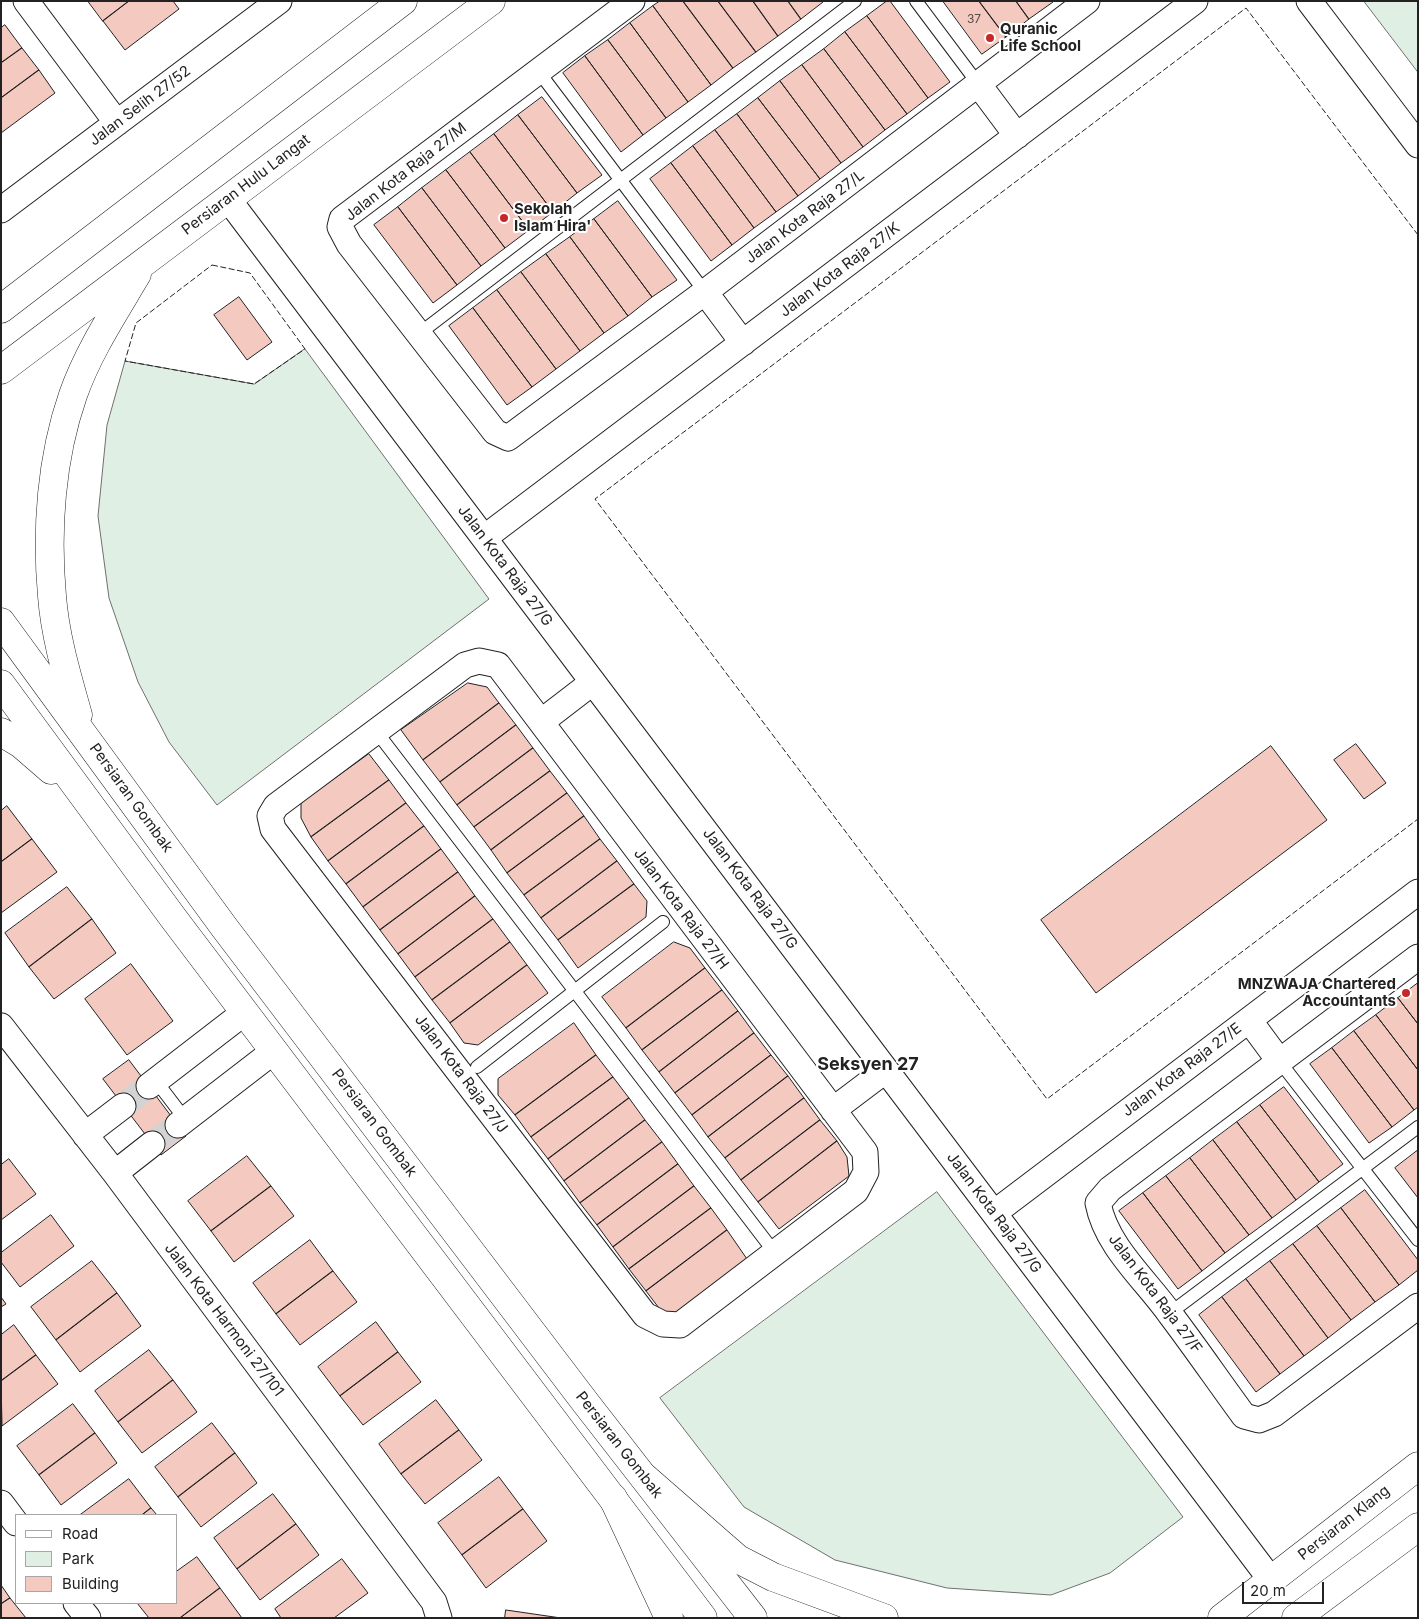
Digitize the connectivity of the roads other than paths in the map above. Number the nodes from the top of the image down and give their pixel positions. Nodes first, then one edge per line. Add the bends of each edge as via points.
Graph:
1 (26, 1) edge
2 (278, 1) edge
3 (403, 1) edge
4 (491, 1) edge
5 (632, 1) edge
6 (855, 1) edge
7 (916, 1) edge
8 (1088, 1) edge
9 (1195, 1) edge
10 (1309, 1) edge
11 (376, 13) edge
12 (539, 72) junction
13 (979, 85) junction
14 (117, 123) junction
15 (1017, 136) junction
16 (1418, 145) edge
17 (620, 180) junction
18 (228, 199) junction
19 (1, 210) edge
20 (144, 262) junction
21 (705, 292) junction
22 (1, 310) edge
23 (420, 332) junction
24 (743, 343) junction
25 (1, 370) edge
26 (520, 430) joint
27 (484, 538) junction
28 (1, 622) edge
29 (478, 661) joint
30 (593, 682) junction
31 (1, 684) edge
32 (541, 722) junction
33 (82, 730) junction
34 (376, 731) junction
35 (1, 732) edge
36 (87, 800) junction
37 (1418, 892) edge
38 (663, 922) dead end
39 (1418, 957) edge
40 (575, 991) junction
41 (245, 1012) junction
42 (1249, 1020) junction
43 (1, 1026) edge
44 (274, 1051) junction
45 (1280, 1062) junction
46 (477, 1067) dead end
47 (886, 1070) junction
48 (152, 1083) joint
49 (123, 1106) tunnel mouth
50 (833, 1110) junction
51 (182, 1122) joint
52 (1418, 1127) edge
53 (85, 1135) junction
54 (152, 1144) tunnel mouth
55 (1363, 1168) junction
56 (866, 1172) joint
57 (115, 1173) junction
58 (994, 1213) junction
59 (1418, 1240) edge
60 (775, 1253) junction
61 (1418, 1306) edge
62 (1170, 1313) junction
63 (1418, 1466) edge
64 (644, 1477) junction
65 (613, 1498) junction
66 (1, 1503) edge
67 (15, 1522) edge
68 (1418, 1527) edge
69 (1271, 1580) junction
70 (77, 1604) edge
71 (88, 1618) edge
72 (439, 1618) edge
73 (668, 1618) edge
74 (703, 1618) edge
75 (753, 1618) edge
76 (884, 1618) edge
77 (1222, 1618) edge
78 (1296, 1618) edge

1 - 14 street
2 - 14 street, Jalan Selih 27/52
3 - 11 main road
4 - 18 main road, Persiaran Hulu Langat
5 - 12 street, Jalan Kota Raja 27/M
6 - 17 lane
7 - 13 lane
8 - 13 street, Jalan Kota Raja 27/L
9 - 15 street, Jalan Kota Raja 27/K
10 - 16 street
11 - 22 main road
12 - 17 lane
12 - 23 street, Jalan Kota Raja 27/M via 342,219 340,227 349,244
13 - 15 street
13 - 21 street, Jalan Kota Raja 27/L
14 - 19 street, Jalan Selih 27/52
15 - 24 street, Jalan Kota Raja 27/K
17 - 21 lane
17 - 23 lane
18 - 20 main road, Persiaran Hulu Langat
18 - 27 street, Jalan Kota Raja 27/G
20 - 25 main road, Persiaran Hulu Langat
20 - 33 main road via 96,344 74,394 58,454 50,522 52,597 64,667
21 - 24 street
21 - 26 street, Jalan Kota Raja 27/L
23 - 26 street, Jalan Kota Raja 27/M via 496,432 508,438
24 - 27 street, Jalan Kota Raja 27/K
27 - 30 street, Jalan Kota Raja 27/G
28 - 33 main road, Persiaran Gombak
29 - 32 street, Jalan Kota Raja 27/H via 498,665
29 - 34 street, Jalan Kota Raja 27/J via 465,665
30 - 32 street
30 - 47 street, Jalan Kota Raja 27/G
31 - 36 main road
32 - 50 street, Jalan Kota Raja 27/H
33 - 64 main road, Persiaran Gombak via 224,927
34 - 40 lane
34 - 60 street, Jalan Kota Raja 27/J via 276,806 270,816 273,829 645,1315 663,1324 680,1325
35 - 36 main road via 21,744
36 - 41 main road
37 - 42 street, Jalan Kota Raja 27/E
38 - 40 lane
39 - 45 street, Jalan Kota Raja 27/F
40 - 46 lane
40 - 60 lane
41 - 44 main road
41 - 48 street
42 - 45 street
42 - 58 street, Jalan Kota Raja 27/E
43 - 53 street, Jalan Kota Harmoni 27/101
44 - 51 street
44 - 65 main road
45 - 55 lane
45 - 62 street, Jalan Kota Raja 27/F via 1110,1189 1098,1203 1110,1236
47 - 50 street
47 - 58 street, Jalan Kota Raja 27/G
48 - 51 lane
49 - 53 street
50 - 56 street, Jalan Kota Raja 27/H via 864,1152
52 - 55 lane
53 - 57 street, Jalan Kota Harmoni 27/101
54 - 57 street
55 - 59 lane
55 - 62 lane
56 - 60 street, Jalan Kota Raja 27/J via 856,1191
57 - 72 street, Jalan Kota Harmoni 27/101 via 434,1602
58 - 69 street, Jalan Kota Raja 27/G
61 - 62 street, Jalan Kota Raja 27/F via 1274,1414 1259,1420 1244,1416
63 - 69 main road, Persiaran Klang
64 - 75 main road, Persiaran Gombak
64 - 76 main road via 738,1559 773,1577
65 - 73 main road
65 - 74 main road
66 - 67 street
68 - 78 main road
69 - 77 main road, Persiaran Klang
70 - 71 street

